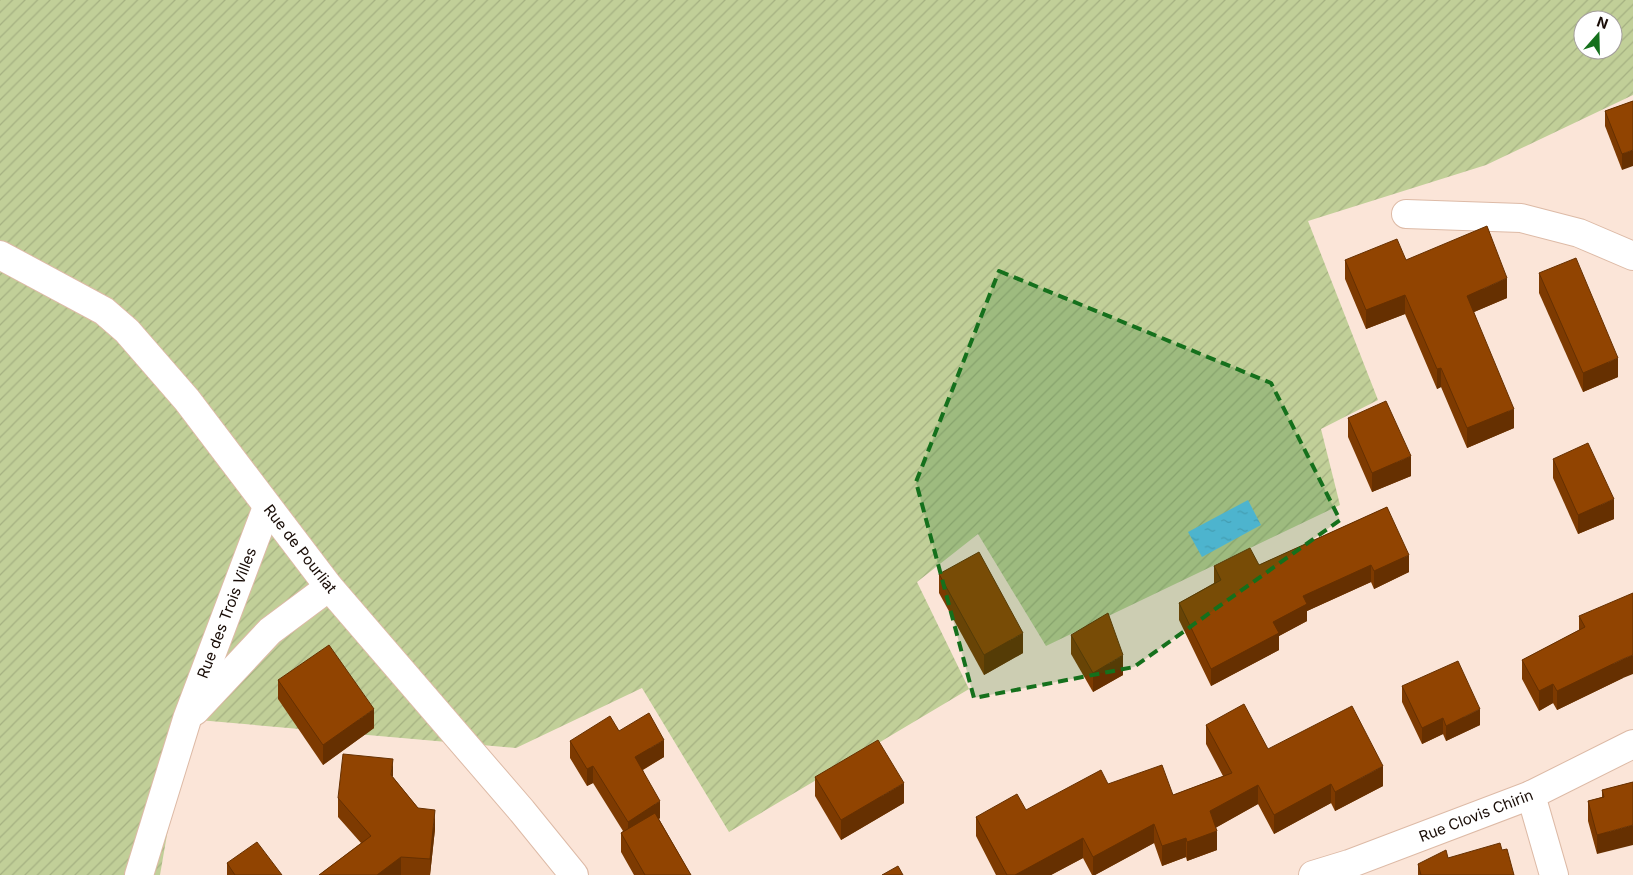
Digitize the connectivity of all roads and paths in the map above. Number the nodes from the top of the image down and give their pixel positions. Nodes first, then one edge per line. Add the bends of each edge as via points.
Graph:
1 (1406, 214) dead end
2 (0, 254) edge
3 (1633, 256) edge
4 (267, 507) junction
5 (328, 587) junction
6 (187, 719) junction
7 (1633, 744) edge
8 (1531, 796) junction
9 (139, 875) edge
10 (574, 875) edge
11 (1313, 875) edge
12 (1554, 875) edge

1 - 3 street via 1521,218 1579,233
2 - 4 street, Rue de Pourliat via 104,311 127,331 187,400
4 - 5 street, Rue de Pourliat
4 - 6 street, Rue des Trois Villes
5 - 6 street, Rue des Trois Villes via 270,631
5 - 10 street, Rue de Pourliat
6 - 9 street, Rue des Trois Villes
7 - 8 street, Rue Clovis Chirin
8 - 11 street, Rue Clovis Chirin
8 - 12 street

